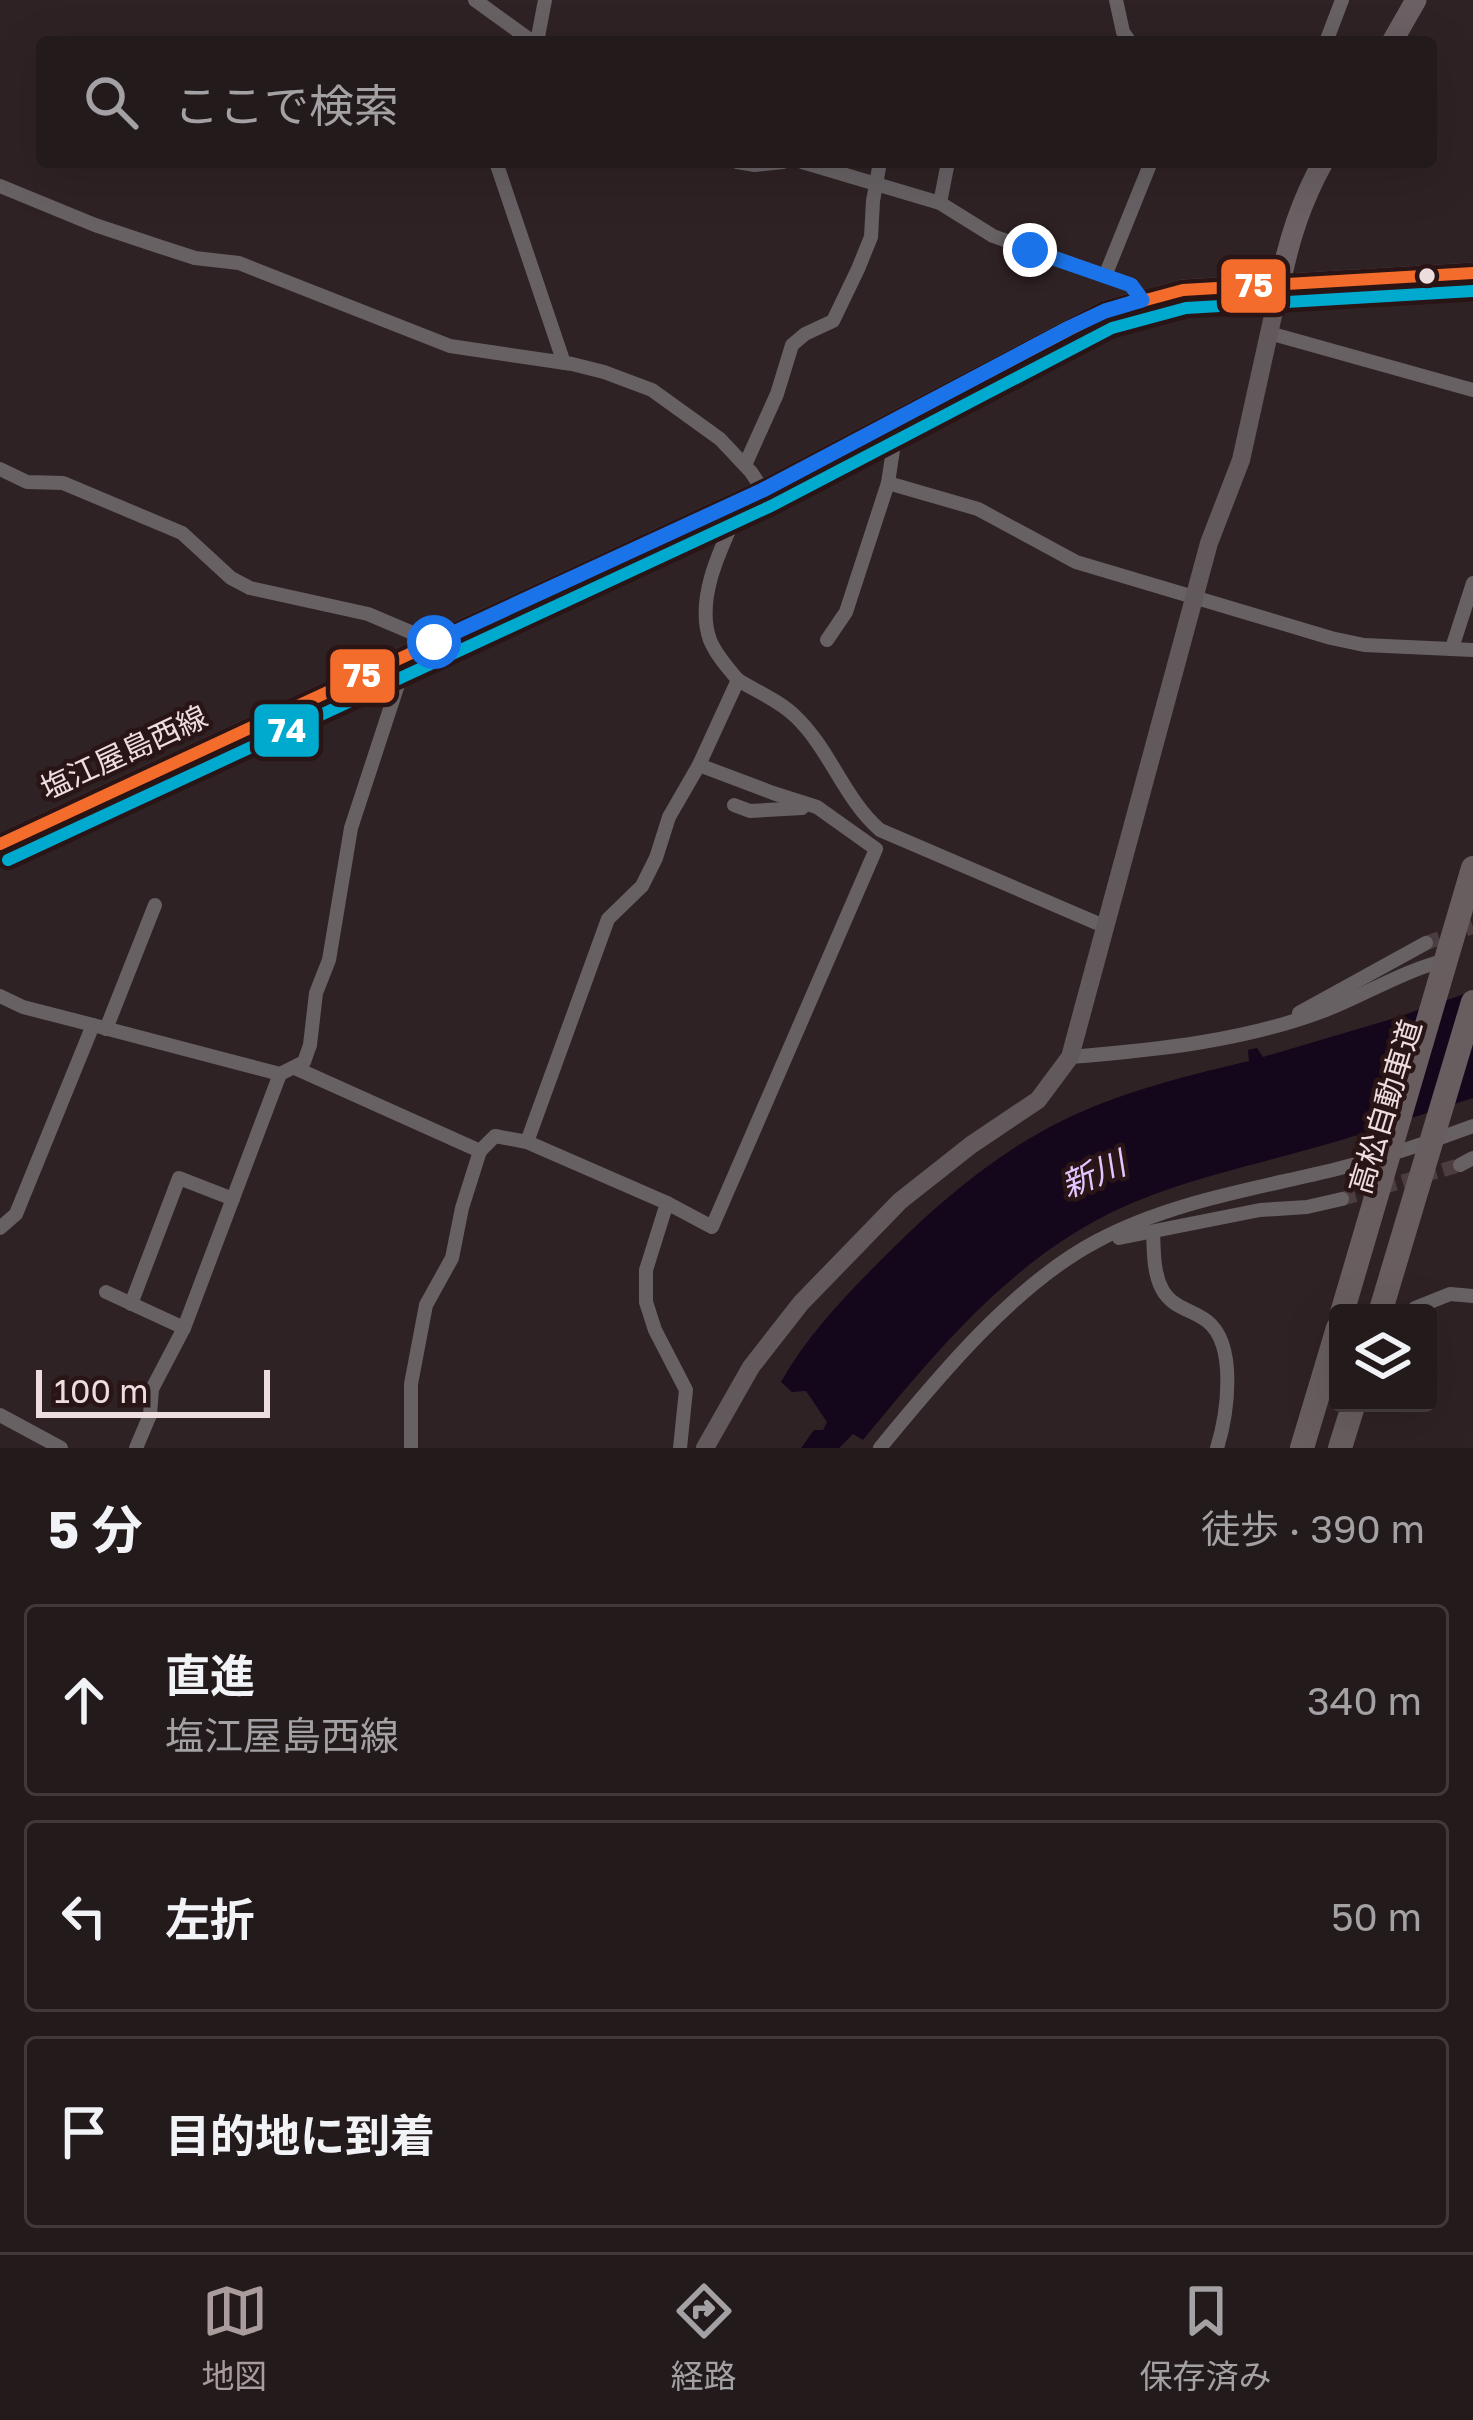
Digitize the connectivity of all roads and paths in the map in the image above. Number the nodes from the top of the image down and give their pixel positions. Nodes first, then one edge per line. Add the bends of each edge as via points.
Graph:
1 (475, 0) edge
2 (545, 0) edge
3 (1116, 0) edge
4 (1342, 0) edge
5 (1416, 0) edge
6 (526, 36) edge
7 (536, 36) edge
8 (1126, 36) edge
9 (1328, 36) edge
10 (1396, 36) edge
11 (498, 168) edge
12 (823, 168) edge
13 (879, 168) edge
14 (947, 168) edge
15 (1148, 168) edge
16 (1320, 168) edge
17 (876, 183) junction
18 (0, 186) edge
19 (940, 203) junction
20 (1473, 273) edge
21 (1105, 276) junction
22 (1280, 284) junction
23 (1142, 300) junction
24 (1270, 333) junction
25 (564, 363) junction
26 (1473, 390) edge
27 (890, 425) junction
28 (0, 469) edge
29 (888, 483) junction
30 (751, 484) junction
31 (1473, 583) edge
32 (1194, 597) junction
33 (827, 640) dead end
34 (434, 642) junction
35 (1452, 649) junction
36 (1473, 650) edge
37 (408, 654) junction
38 (738, 680) junction
39 (699, 765) junction
40 (734, 805) dead end
41 (817, 807) junction
42 (880, 830) junction
43 (0, 844) edge
44 (1473, 868) edge
45 (154, 905) dead end
46 (1473, 919) edge
47 (1106, 927) junction
48 (1426, 944) tunnel mouth
49 (1445, 966) junction
50 (0, 996) edge
51 (1473, 1002) edge
52 (1279, 1024) junction
53 (100, 1027) junction
54 (1473, 1043) edge
55 (1070, 1057) junction
56 (295, 1068) junction
57 (280, 1074) junction
58 (1457, 1128) edge
59 (527, 1142) junction
60 (1394, 1143) junction
61 (480, 1151) junction
62 (232, 1199) junction
63 (1342, 1199) tunnel mouth
64 (667, 1203) junction
65 (0, 1228) edge
66 (1153, 1232) junction
67 (1096, 1241) junction
68 (106, 1292) dead end
69 (1473, 1296) edge
70 (131, 1304) junction
71 (1345, 1304) edge
72 (1359, 1304) edge
73 (1384, 1304) edge
74 (1407, 1304) edge
75 (1424, 1304) edge
76 (184, 1328) junction
77 (1329, 1358) edge
78 (1329, 1403) edge
79 (1351, 1412) edge
80 (1365, 1412) edge
81 (0, 1415) edge
82 (61, 1448) edge
83 (136, 1448) edge
84 (411, 1448) edge
85 (680, 1448) edge
86 (705, 1448) edge
87 (880, 1448) edge
88 (1217, 1448) edge
89 (1302, 1448) edge
90 (1316, 1448) edge
91 (1340, 1448) edge
92 (1355, 1448) edge

1 - 6 street
2 - 7 street
3 - 8 street
4 - 9 street
5 - 10 main road
11 - 25 street
12 - 17 street
13 - 17 street
14 - 19 street
15 - 21 street
16 - 22 main road via 1299,208
17 - 19 street
17 - 30 street via 871,237 858,269 833,321 792,345
18 - 25 street via 95,226 255,269 450,346
19 - 21 street via 993,236
20 - 22 main road, 塩江屋島西線
21 - 23 street via 1131,285
22 - 23 main road, 塩江屋島西線
22 - 24 street
23 - 27 main road, 塩江屋島西線 via 1069,328
24 - 26 street
24 - 32 street via 1241,460
25 - 30 street via 652,390 708,429
27 - 29 street
27 - 30 main road, 塩江屋島西線
28 - 34 street via 27,482 63,483 182,533 250,588 368,614
29 - 32 street via 978,508 1076,562
29 - 33 street via 846,612
30 - 34 main road, 塩江屋島西線
30 - 38 street via 712,568 707,600 709,637
31 - 35 street
32 - 35 street via 1364,645
32 - 47 street
34 - 37 main road, 塩江屋島西線
35 - 36 street
37 - 43 main road, 塩江屋島西線
37 - 56 street via 351,828 310,1045
38 - 39 street
38 - 42 street via 794,714
39 - 41 street
39 - 59 street via 642,886 608,919
40 - 41 street
41 - 42 street
41 - 64 street via 877,849 712,1227
42 - 47 street
44 - 49 highway
45 - 53 street
46 - 72 highway, 高松自動車道
47 - 55 street
48 - 52 street
49 - 52 street via 1426,965
49 - 60 highway
50 - 53 street
51 - 73 highway, 高松自動車道
52 - 55 street
53 - 57 street
53 - 65 street via 16,1214
54 - 58 highway
55 - 86 street via 1038,1100 900,1201 801,1304 751,1367
56 - 57 street
56 - 61 street
57 - 62 street
58 - 60 street
58 - 74 highway
59 - 61 street via 494,1136
59 - 64 street
60 - 67 street
60 - 71 highway
61 - 84 street via 452,1258 426,1306 411,1384
62 - 70 street via 178,1178
62 - 76 street
63 - 66 street
64 - 85 street via 646,1270 646,1302 686,1390
66 - 67 street
66 - 88 street via 1161,1288 1221,1337 1227,1394
67 - 87 street via 986,1329
68 - 70 street
69 - 75 street
70 - 76 street
76 - 83 street via 152,1389
77 - 89 highway
78 - 90 highway
79 - 91 highway
80 - 92 highway
81 - 82 street

